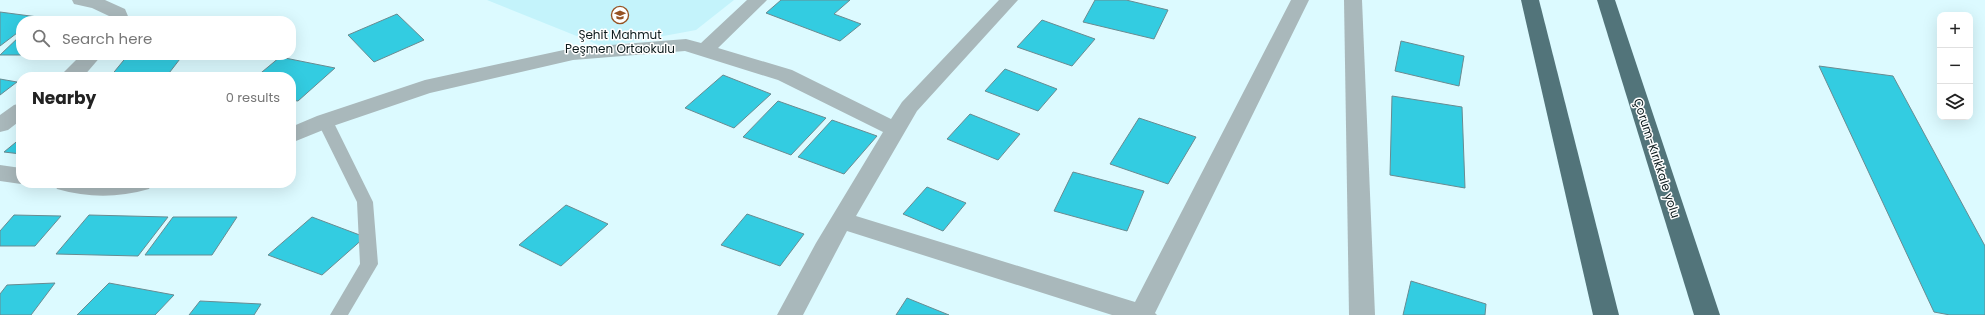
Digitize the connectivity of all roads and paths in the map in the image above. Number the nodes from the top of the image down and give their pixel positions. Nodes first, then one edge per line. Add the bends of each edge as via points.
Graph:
1 (81, 0) edge
2 (758, 0) edge
3 (1009, 0) edge
4 (1300, 0) edge
5 (1353, 0) edge
6 (1530, 0) edge
7 (1606, 0) edge
8 (119, 16) edge
9 (705, 50) junction
10 (88, 60) edge
11 (76, 72) edge
12 (16, 114) edge
13 (326, 122) junction
14 (0, 125) edge
15 (895, 129) junction
16 (296, 134) edge
17 (0, 173) edge
18 (16, 175) edge
19 (99, 188) edge
20 (112, 188) edge
21 (842, 220) junction
22 (338, 315) edge
23 (790, 315) edge
24 (1143, 315) edge
25 (1362, 315) edge
26 (1606, 315) edge
27 (1707, 315) edge

1 - 8 street via 98,4 118,13
2 - 9 street
3 - 15 street via 909,107
4 - 24 street
5 - 25 street
6 - 26 highway
7 - 27 highway, Çorum-Kırıkkale yolu
9 - 13 street via 686,44 573,54 426,87
9 - 15 street via 785,75
10 - 11 street
12 - 14 street
13 - 16 street
13 - 22 lane via 365,202 369,264
15 - 21 street
17 - 18 street
19 - 20 street
21 - 23 street
21 - 24 street

